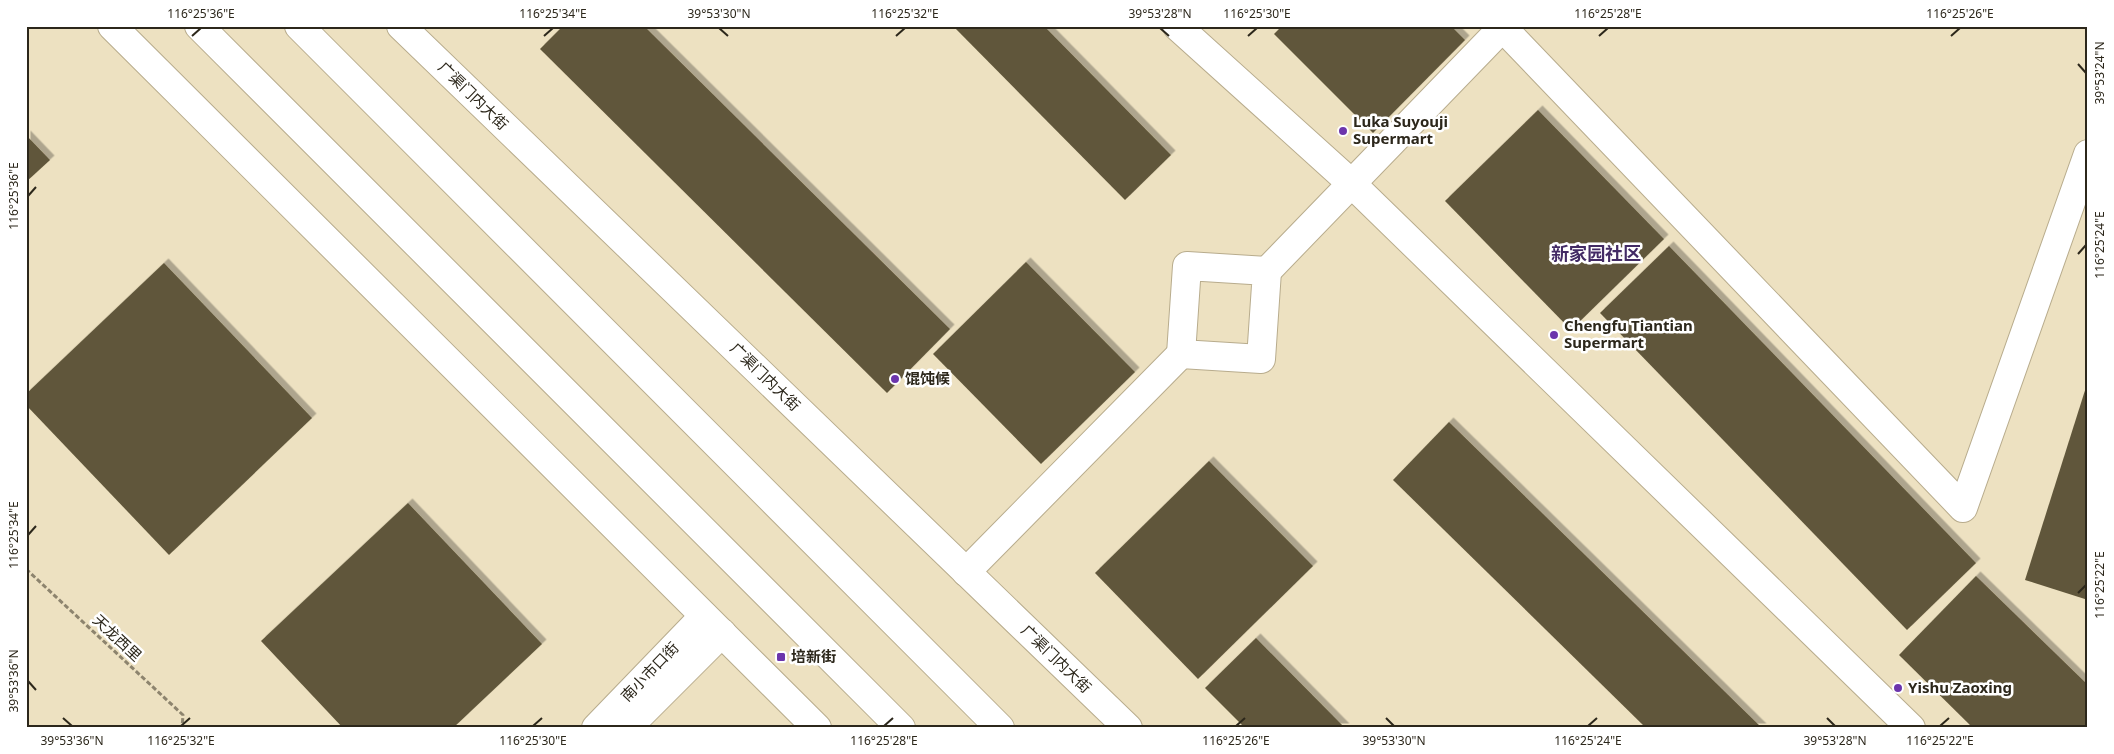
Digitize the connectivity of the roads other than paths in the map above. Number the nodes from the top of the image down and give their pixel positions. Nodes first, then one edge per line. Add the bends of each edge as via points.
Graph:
1 (112, 26) edge
2 (199, 26) edge
3 (299, 26) edge
4 (402, 26) edge
5 (1177, 26) edge
6 (1503, 27) edge
7 (2088, 154) edge
8 (1351, 183) junction
9 (1267, 271) junction
10 (1181, 354) junction
11 (966, 572) junction
12 (713, 625) junction
13 (596, 728) edge
14 (627, 728) edge
15 (817, 728) edge
16 (901, 728) edge
17 (1000, 728) edge
18 (1128, 728) edge
19 (1911, 728) edge

1 - 12 street
2 - 16 street
3 - 17 street
4 - 11 street, 广渠门内大街
5 - 8 street
6 - 7 street via 1963,508
6 - 8 street
8 - 9 street
8 - 19 street
9 - 10 street via 1261,359
9 - 10 street via 1187,266
10 - 11 street
11 - 18 street, 广渠门内大街
12 - 13 street, 南小市口街
12 - 14 street, 南小市口街
12 - 15 street

